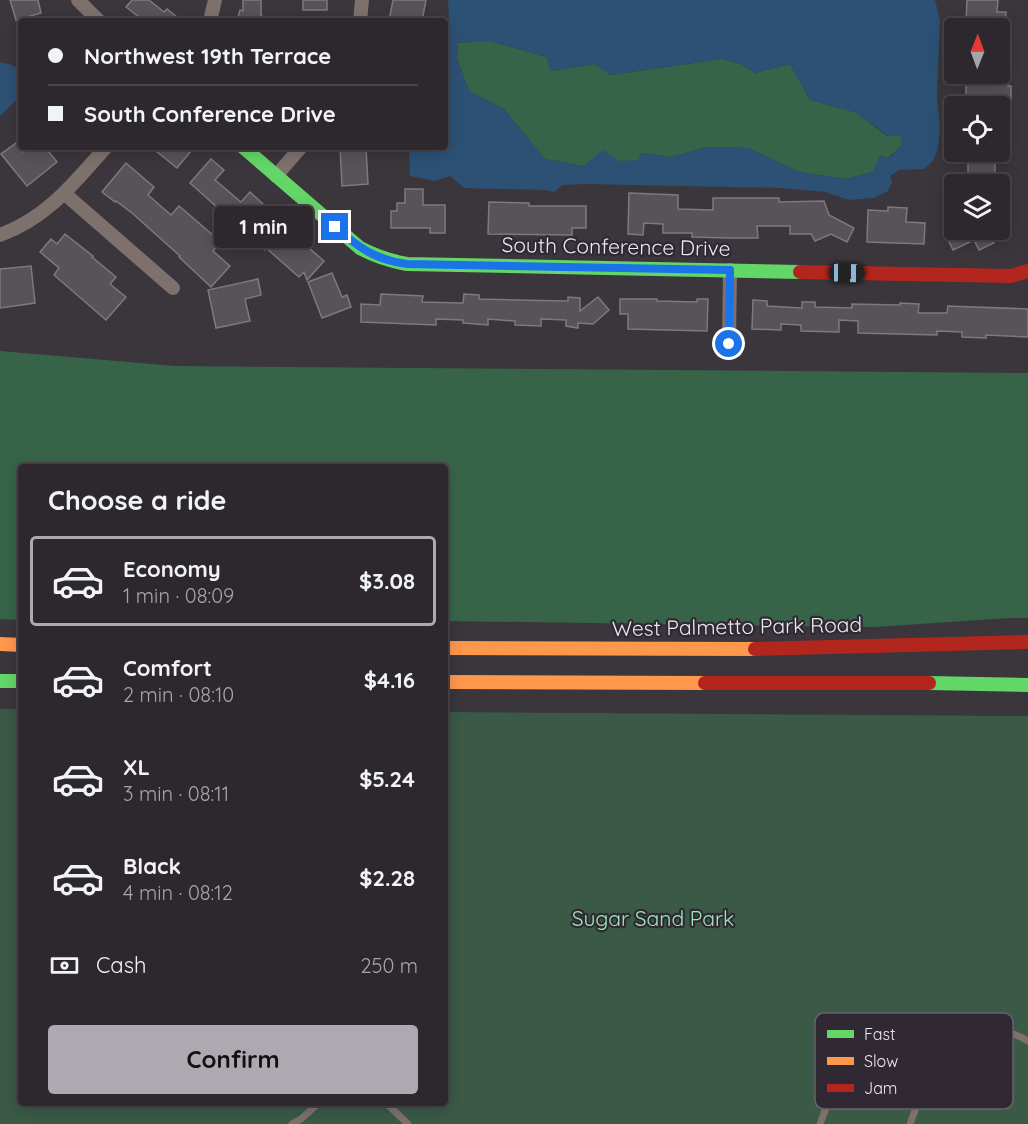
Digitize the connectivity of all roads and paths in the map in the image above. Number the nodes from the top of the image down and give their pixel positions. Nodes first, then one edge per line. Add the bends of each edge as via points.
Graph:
1 (78, 0) edge
2 (215, 0) edge
3 (362, 0) edge
4 (96, 18) edge
5 (211, 18) edge
6 (360, 18) edge
7 (103, 150) edge
8 (246, 150) edge
9 (298, 150) edge
10 (276, 176) junction
11 (65, 194) junction
12 (0, 235) edge
13 (730, 270) junction
14 (1028, 271) edge
15 (173, 288) dead end
16 (729, 344) dead end
17 (1028, 642) edge
18 (0, 644) edge
19 (18, 645) edge
20 (448, 649) edge
21 (474, 666) junction
22 (0, 681) edge
23 (18, 681) edge
24 (448, 681) edge
25 (1028, 685) edge
26 (1013, 1035) edge
27 (1028, 1041) edge
28 (316, 1106) edge
29 (390, 1106) edge
30 (826, 1109) edge
31 (915, 1109) edge
32 (292, 1124) edge
33 (408, 1124) edge
34 (820, 1124) edge
35 (910, 1124) edge

1 - 4 street
2 - 5 street
3 - 6 street
7 - 11 street
8 - 10 main road, South Conference Drive
9 - 10 street
10 - 13 main road, South Conference Drive via 360,248 395,262
11 - 12 street via 43,213
11 - 15 street
13 - 14 main road, South Conference Drive via 1011,276
13 - 16 street
17 - 21 main road, West Palmetto Park Road via 720,650
18 - 19 main road
20 - 21 main road, West Palmetto Park Road
21 - 24 main road, West Palmetto Park Road
21 - 25 main road, West Palmetto Park Road
22 - 23 main road
26 - 27 lane
28 - 32 lane
29 - 33 lane
30 - 34 lane
31 - 35 lane

